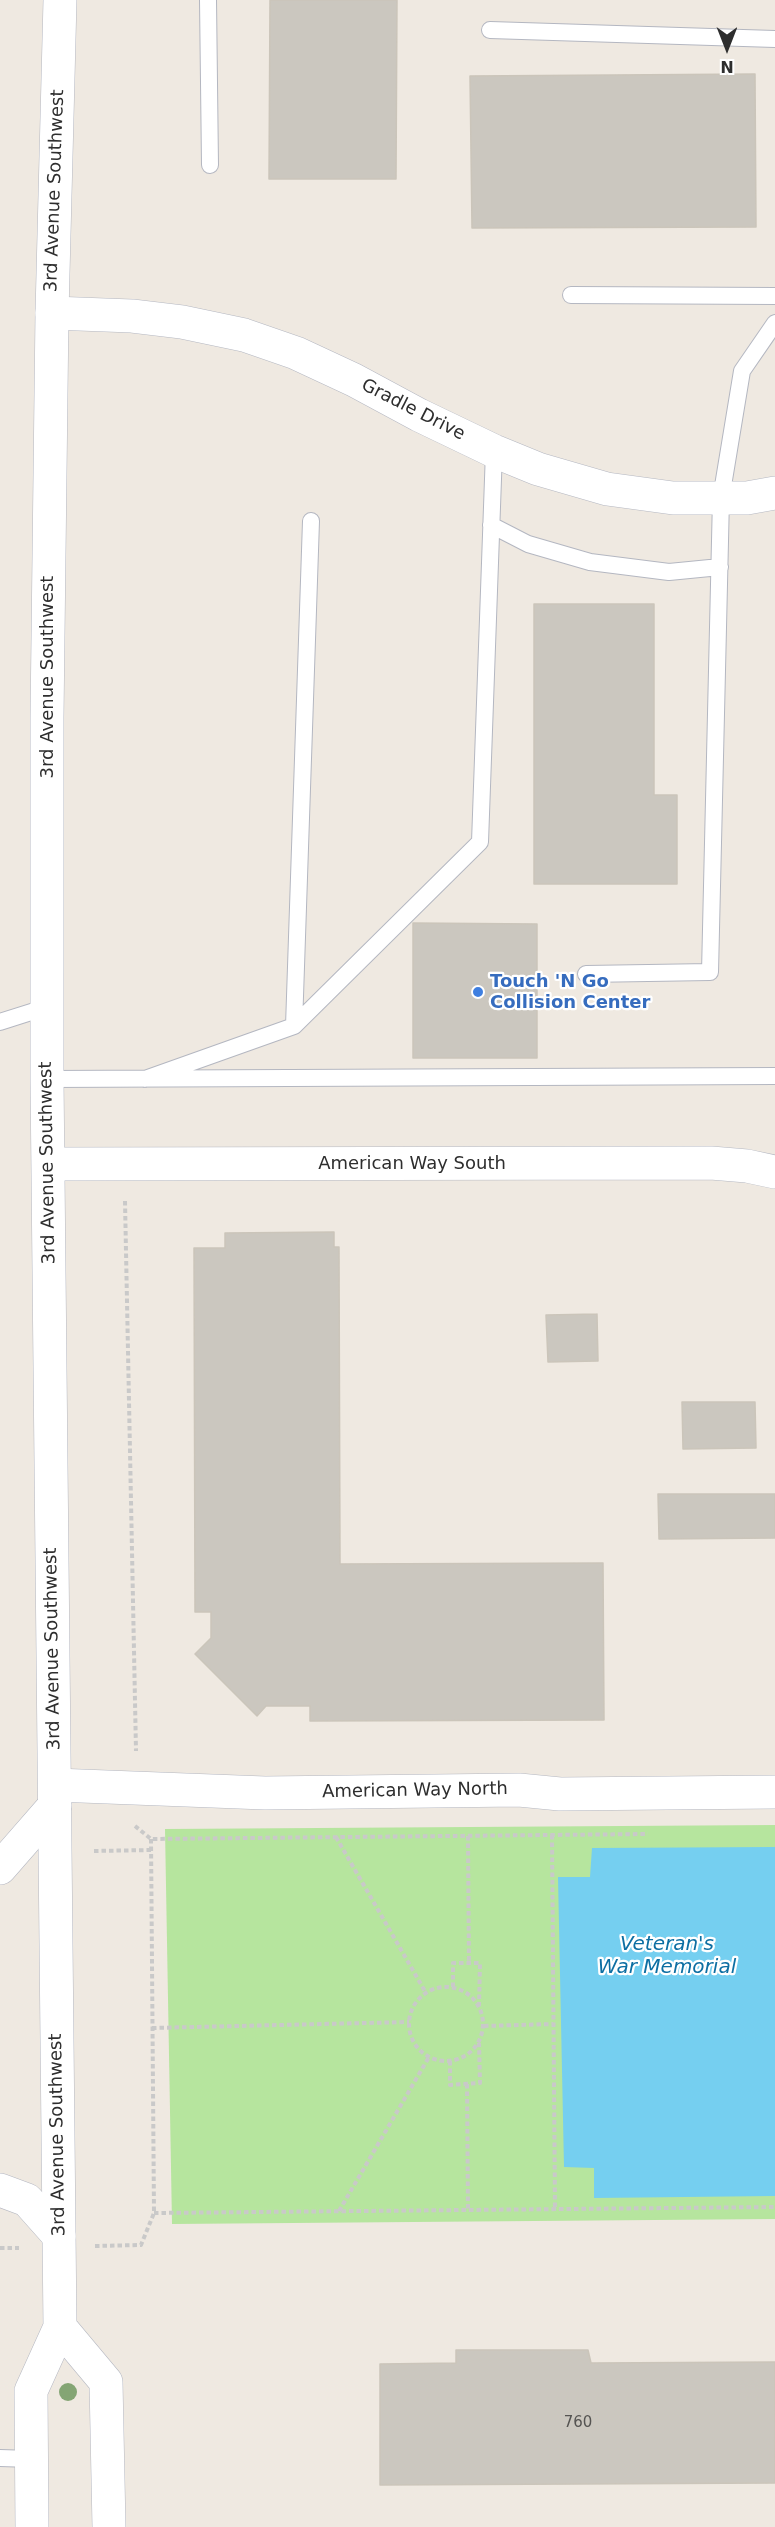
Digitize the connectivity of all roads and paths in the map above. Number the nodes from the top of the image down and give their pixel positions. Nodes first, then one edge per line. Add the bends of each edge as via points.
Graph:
1 (60, 0) edge
2 (207, 0) edge
3 (490, 30) dead end
4 (775, 39) edge
5 (210, 165) dead end
6 (571, 295) dead end
7 (775, 296) edge
8 (52, 314) junction
9 (775, 323) edge
10 (494, 451) junction
11 (775, 493) edge
12 (721, 498) junction
13 (311, 521) dead end
14 (491, 525) junction
15 (720, 567) junction
16 (586, 975) dead end
17 (47, 1006) junction
18 (0, 1022) edge
19 (294, 1026) junction
20 (775, 1076) edge
21 (47, 1079) junction
22 (145, 1079) junction
23 (49, 1164) junction
24 (124, 1165) junction
25 (775, 1172) edge
26 (131, 1788) junction
27 (775, 1792) edge
28 (55, 1795) junction
29 (657, 1834) dead end
30 (552, 1835) junction
31 (468, 1836) junction
32 (336, 1837) junction
33 (151, 1839) junction
34 (151, 1850) junction
35 (101, 1851) dead end
36 (0, 1868) edge
37 (469, 1963) junction
38 (453, 1987) junction
39 (426, 1993) junction
40 (479, 2007) junction
41 (409, 2022) junction
42 (553, 2024) junction
43 (484, 2026) junction
44 (152, 2028) junction
45 (479, 2042) junction
46 (429, 2057) junction
47 (450, 2061) junction
48 (467, 2084) junction
49 (0, 2190) edge
50 (775, 2207) edge
51 (555, 2209) junction
52 (468, 2210) junction
53 (339, 2211) junction
54 (154, 2213) junction
55 (59, 2236) junction
56 (109, 2246) dead end
57 (21, 2247) dead end
58 (0, 2248) edge
59 (60, 2326) junction
60 (15, 2458) edge
61 (32, 2527) edge
62 (109, 2527) edge

1 - 8 street, 3rd Avenue Southwest
2 - 5 lane
3 - 4 lane
6 - 7 lane
8 - 10 street, Gradle Drive via 132,316 244,335 296,353
8 - 17 street, 3rd Avenue Southwest
9 - 12 lane via 742,371
10 - 12 street, Gradle Drive via 538,469 607,489 673,498
10 - 14 lane
11 - 12 street, Gradle Drive
12 - 15 lane
13 - 19 lane
14 - 15 lane via 528,544 590,561 669,572
14 - 19 lane via 480,842
15 - 16 lane via 710,972
17 - 18 lane
17 - 21 street, 3rd Avenue Southwest
19 - 22 lane
20 - 22 lane
21 - 22 lane
21 - 23 street, 3rd Avenue Southwest
23 - 24 street, American Way South
23 - 28 street, 3rd Avenue Southwest
24 - 25 street, American Way South via 711,1162
24 - 26 path via 137,1740
26 - 27 street, American Way North via 265,1793
26 - 28 street, American Way North
26 - 33 path via 134,1826
28 - 36 street
28 - 55 street, 3rd Avenue Southwest
29 - 30 path
30 - 31 path
30 - 42 path
31 - 32 path
31 - 37 path
32 - 33 path
32 - 39 path
33 - 34 path
34 - 35 path
34 - 44 path
37 - 38 path via 453,1963
37 - 40 path via 480,1963
38 - 39 path via 438,1987
38 - 40 path via 468,1993
39 - 41 path via 414,2006
40 - 43 path
41 - 44 path
41 - 46 path via 414,2042
42 - 43 path
42 - 51 path
43 - 45 path
44 - 54 path
45 - 47 path via 466,2055
45 - 48 path via 480,2083
46 - 47 path
46 - 53 path
47 - 48 path via 450,2085
48 - 52 path
49 - 55 street via 27,2200
50 - 51 path
51 - 52 path
52 - 53 path
53 - 54 path
54 - 56 path via 141,2245
55 - 59 street, 3rd Avenue Southwest
57 - 58 path
59 - 60 street, 3rd Avenue Southwest via 31,2391
59 - 62 street via 106,2382
60 - 61 street, 3rd Avenue Southwest

